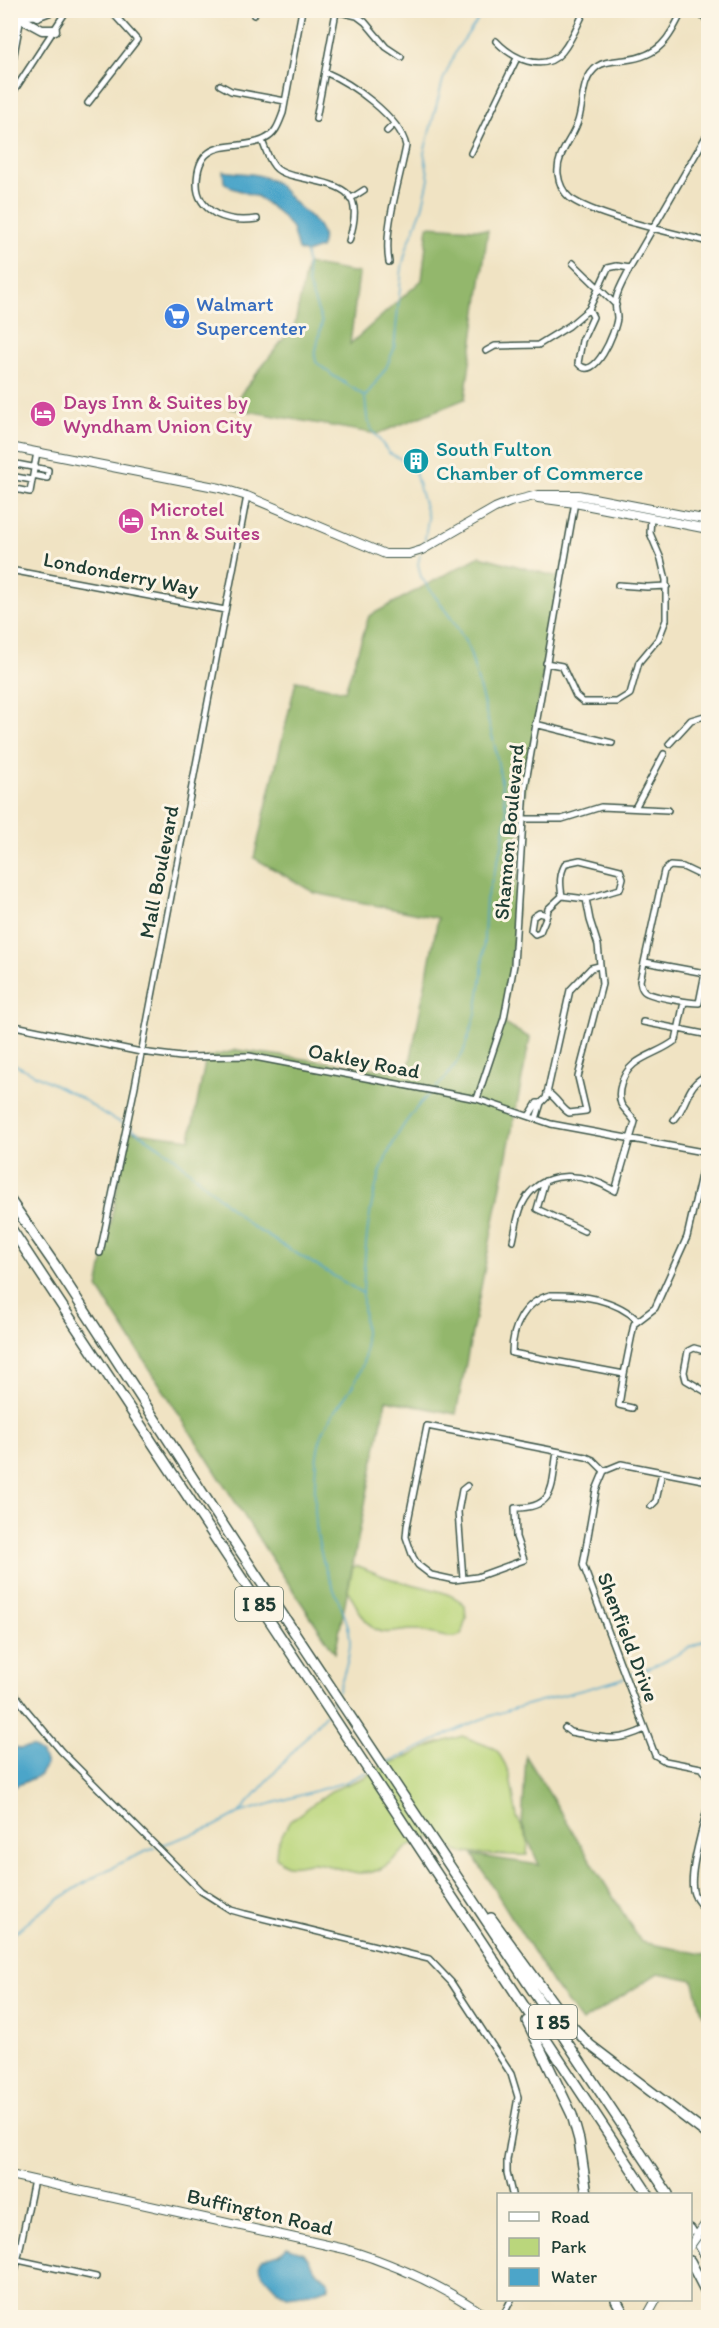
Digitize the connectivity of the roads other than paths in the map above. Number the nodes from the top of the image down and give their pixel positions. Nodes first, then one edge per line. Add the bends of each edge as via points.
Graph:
1 (30, 10) edge
2 (57, 10) edge
3 (67, 10) edge
4 (110, 10) edge
5 (302, 10) edge
6 (585, 10) edge
7 (683, 10) edge
8 (692, 10) edge
9 (333, 11) edge
10 (21, 14) edge
11 (38, 16) junction
12 (10, 17) edge
13 (708, 20) edge
14 (55, 30) junction
15 (496, 41) dead end
16 (401, 57) dead end
17 (517, 58) junction
18 (10, 67) edge
19 (325, 72) junction
20 (220, 85) dead end
21 (10, 97) edge
22 (285, 101) junction
23 (88, 104) dead end
24 (316, 119) dead end
25 (394, 124) junction
26 (387, 131) dead end
27 (708, 133) edge
28 (262, 141) junction
29 (471, 153) dead end
30 (364, 190) dead end
31 (350, 198) junction
32 (257, 219) dead end
33 (655, 227) junction
34 (349, 242) dead end
35 (708, 242) edge
36 (389, 262) dead end
37 (573, 262) dead end
38 (630, 268) junction
39 (597, 288) junction
40 (616, 305) junction
41 (589, 309) junction
42 (486, 351) dead end
43 (12, 448) edge
44 (37, 452) junction
45 (11, 464) edge
46 (34, 467) junction
47 (10, 476) edge
48 (32, 478) junction
49 (10, 488) edge
50 (247, 496) junction
51 (576, 499) junction
52 (651, 513) junction
53 (708, 520) edge
54 (708, 529) edge
55 (10, 570) edge
56 (618, 585) dead end
57 (667, 586) junction
58 (225, 610) junction
59 (546, 663) junction
60 (708, 715) edge
61 (536, 724) junction
62 (612, 743) dead end
63 (669, 744) dead end
64 (664, 754) dead end
65 (635, 808) junction
66 (668, 810) dead end
67 (523, 819) junction
68 (708, 879) edge
69 (562, 896) junction
70 (586, 899) junction
71 (547, 915) dead end
72 (645, 962) junction
73 (599, 966) junction
74 (707, 974) edge
75 (684, 1002) junction
76 (643, 1022) dead end
77 (10, 1025) edge
78 (678, 1030) junction
79 (704, 1034) dead end
80 (141, 1052) junction
81 (708, 1075) edge
82 (545, 1098) junction
83 (477, 1099) junction
84 (529, 1116) junction
85 (536, 1119) junction
86 (674, 1120) dead end
87 (632, 1138) junction
88 (707, 1153) edge
89 (545, 1181) junction
90 (10, 1200) edge
91 (10, 1227) edge
92 (584, 1231) dead end
93 (513, 1241) dead end
94 (100, 1253) dead end
95 (638, 1321) junction
96 (708, 1352) edge
97 (624, 1374) junction
98 (708, 1393) edge
99 (632, 1408) dead end
100 (557, 1452) junction
101 (604, 1471) junction
102 (662, 1472) junction
103 (708, 1481) edge
104 (467, 1486) dead end
105 (651, 1506) dead end
106 (463, 1579) junction
107 (10, 1687) edge
108 (565, 1728) dead end
109 (645, 1729) junction
110 (708, 1778) edge
111 (708, 1805) edge
112 (700, 1842) junction
113 (708, 1843) edge
114 (439, 1849) junction
115 (708, 1912) edge
116 (507, 1982) junction
117 (708, 2135) edge
118 (10, 2175) edge
119 (34, 2180) junction
120 (512, 2193) edge
121 (588, 2193) edge
122 (647, 2193) edge
123 (667, 2193) edge
124 (707, 2221) edge
125 (692, 2232) edge
126 (692, 2243) edge
127 (708, 2259) edge
128 (18, 2260) junction
129 (692, 2264) edge
130 (96, 2277) dead end
131 (10, 2296) edge
132 (708, 2296) edge
133 (510, 2301) edge
134 (617, 2301) edge
135 (655, 2301) edge
136 (625, 2314) edge
137 (489, 2318) edge
138 (502, 2318) edge
139 (634, 2318) edge
140 (646, 2318) edge

1 - 11 main road
2 - 11 street
3 - 14 street
4 - 23 street via 137,40
5 - 22 street
6 - 17 street via 569,41 552,60 534,62
7 - 33 street via 659,48 643,58 603,63 590,75 585,82 579,122 558,164 564,192 572,199
8 - 13 street
9 - 16 street via 357,16
9 - 19 street
10 - 11 street
10 - 12 street
10 - 14 main road via 42,30
10 - 18 main road
14 - 21 street
15 - 17 street
17 - 29 street
19 - 24 street
19 - 25 street via 352,86
20 - 22 street via 231,91
22 - 28 street via 279,125
25 - 26 street
25 - 36 street via 406,146 388,235
27 - 33 street
28 - 31 street via 277,170 343,188
28 - 32 street via 210,152 198,174 198,195 210,210 220,216
30 - 31 street
31 - 34 street via 354,219
33 - 35 street
33 - 38 street
37 - 39 street
38 - 39 street via 608,268
38 - 40 street
39 - 40 street
39 - 41 street
40 - 41 street via 617,320 606,346 594,366 586,369 578,363 582,341 593,317
41 - 42 street via 538,345 495,346
43 - 44 street
43 - 45 street
44 - 46 street
44 - 50 street
45 - 46 street
46 - 48 street
46 - 48 street via 48,470 47,478
47 - 48 street
48 - 49 street via 30,492
50 - 51 street via 374,551 396,555 422,550 495,508 524,497 552,493
50 - 58 street, Mall Boulevard
51 - 52 street
51 - 59 street, Shannon Boulevard
52 - 53 street
52 - 54 street
52 - 57 street via 650,533
55 - 58 street, Londonderry Way
56 - 57 street
57 - 59 street via 664,630 639,662 633,688 624,700 583,702 576,696 562,666
58 - 80 street, Mall Boulevard
59 - 61 street, Shannon Boulevard
60 - 63 street via 691,720
61 - 62 street
61 - 67 street, Shannon Boulevard
64 - 65 street
65 - 66 street
65 - 67 street via 601,807 562,819
67 - 83 street, Shannon Boulevard via 514,965 504,1018
68 - 72 street via 683,867 670,866 664,871
69 - 70 street
69 - 70 street via 560,879 566,863 580,860 620,870 620,889
69 - 71 street
70 - 73 street via 598,945
72 - 74 street
72 - 75 street via 640,981 645,993
73 - 82 street via 591,968 570,990
73 - 82 street via 602,984 578,1077 586,1111 569,1113 556,1097
74 - 75 street via 699,1003
75 - 78 street
76 - 78 street
77 - 80 street, Oakley Road
78 - 79 street
78 - 87 street via 676,1040 641,1058 623,1078 620,1098 635,1122
80 - 83 street, Oakley Road via 181,1057 249,1056
80 - 94 street, Mall Boulevard
81 - 86 street via 692,1085 683,1111
82 - 84 street
82 - 85 street
83 - 84 street, Oakley Road
84 - 85 street, Oakley Road
85 - 87 street, Oakley Road
87 - 88 street, Oakley Road
87 - 89 street via 615,1191 578,1176
88 - 95 street via 687,1237 655,1308
89 - 92 street via 537,1209
89 - 93 street via 522,1205
90 - 114 highway, I 85
91 - 116 highway, I 85
95 - 97 street via 634,1324
95 - 97 street via 616,1305 584,1297 550,1295 532,1304 514,1332 512,1353
96 - 98 street via 694,1348 688,1351 684,1372 686,1380
97 - 99 street via 619,1405
100 - 101 street via 586,1457
100 - 106 street via 549,1495 537,1506 516,1508 516,1537 524,1560
100 - 106 street via 427,1426 407,1526 408,1546 418,1565 431,1575
101 - 102 street via 621,1464
101 - 109 street, Shenfield Drive via 596,1490 583,1565
102 - 103 street
102 - 105 street via 656,1501
104 - 106 street via 462,1490 458,1512
107 - 120 street via 56,1746 201,1891 231,1910 429,1959 451,1982 510,2069 518,2097 507,2160
108 - 109 street via 615,1739
109 - 110 street, Shenfield Drive via 655,1755 665,1761 701,1768
111 - 112 street
112 - 113 street
112 - 115 street via 692,1887 701,1907
114 - 117 highway via 564,2018 590,2045
114 - 123 highway, I 85
116 - 121 highway via 572,2115
116 - 122 highway, I 85
118 - 119 street, Buffington Road
119 - 128 street
119 - 137 street, Buffington Road via 345,2249 384,2261 444,2288
124 - 126 street, bridge
125 - 127 highway
128 - 130 street
128 - 131 street
129 - 132 highway
133 - 138 street
134 - 136 highway
135 - 140 street
136 - 139 highway

